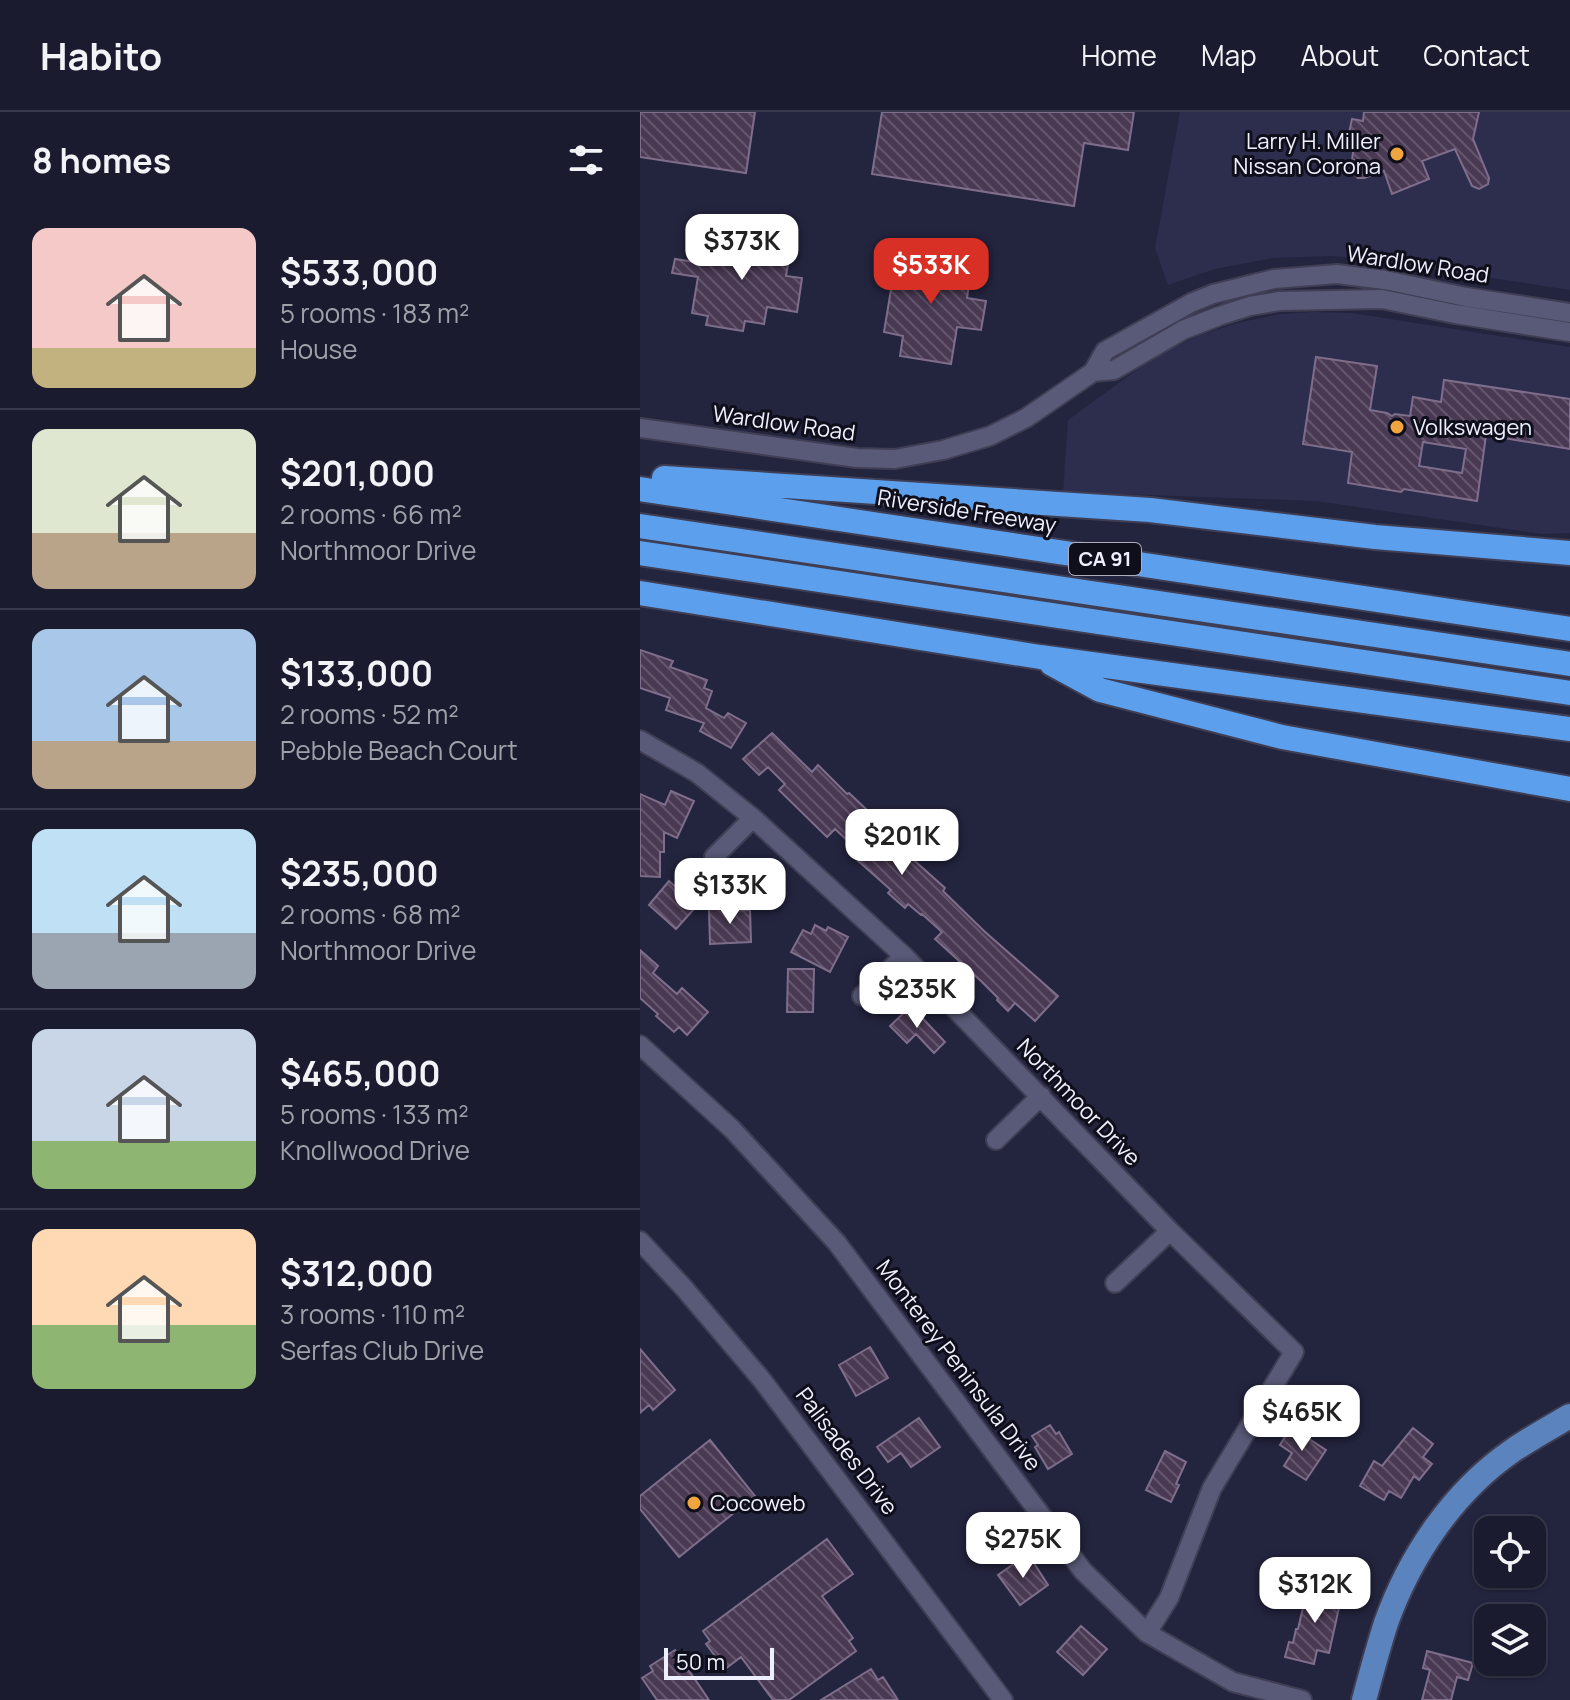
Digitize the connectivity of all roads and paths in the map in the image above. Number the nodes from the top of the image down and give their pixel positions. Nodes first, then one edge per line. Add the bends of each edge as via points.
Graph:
1 (1213, 294) junction
2 (1570, 313) edge
3 (1219, 316) junction
4 (1570, 332) edge
5 (1093, 372) junction
6 (640, 428) edge
7 (640, 476) edge
8 (640, 489) edge
9 (640, 526) edge
10 (640, 553) edge
11 (1570, 553) edge
12 (640, 593) edge
13 (1570, 629) edge
14 (1040, 657) junction
15 (1570, 664) edge
16 (1570, 693) edge
17 (1570, 729) edge
18 (640, 740) edge
19 (1570, 789) edge
20 (753, 818) junction
21 (714, 857) dead end
22 (904, 956) junction
23 (862, 996) dead end
24 (640, 1045) edge
25 (1041, 1096) junction
26 (996, 1140) dead end
27 (1170, 1231) junction
28 (640, 1241) edge
29 (1115, 1283) dead end
30 (1570, 1416) edge
31 (1147, 1633) junction
32 (1003, 1700) edge
33 (1302, 1700) edge
34 (1364, 1700) edge

1 - 2 street, Wardlow Road via 1274,279 1337,274
1 - 3 street
1 - 5 street, Wardlow Road via 1105,351
3 - 4 street, Wardlow Road via 1280,301 1382,299
3 - 5 street, Wardlow Road via 1183,330 1114,370
5 - 6 street, Wardlow Road via 990,436 895,459 820,454
7 - 11 highway via 1150,510
8 - 13 highway, Riverside Freeway / CA 91
9 - 15 highway
10 - 16 highway
12 - 14 highway
14 - 17 highway
14 - 19 highway via 1100,690 1282,737
18 - 20 street, Northmoor Drive via 697,773
20 - 21 street
20 - 22 street, Northmoor Drive
22 - 23 street
22 - 25 street, Northmoor Drive
24 - 31 street, Monterey Peninsula Drive via 732,1129 837,1243 1083,1571
25 - 26 street
25 - 27 street, Northmoor Drive
27 - 29 street
27 - 31 street, Northmoor Drive via 1294,1352 1212,1488 1169,1598
28 - 32 street, Palisades Drive via 762,1380
30 - 34 main road via 1488,1471 1425,1543 1386,1623
31 - 33 street, Monterey Peninsula Drive via 1233,1682

